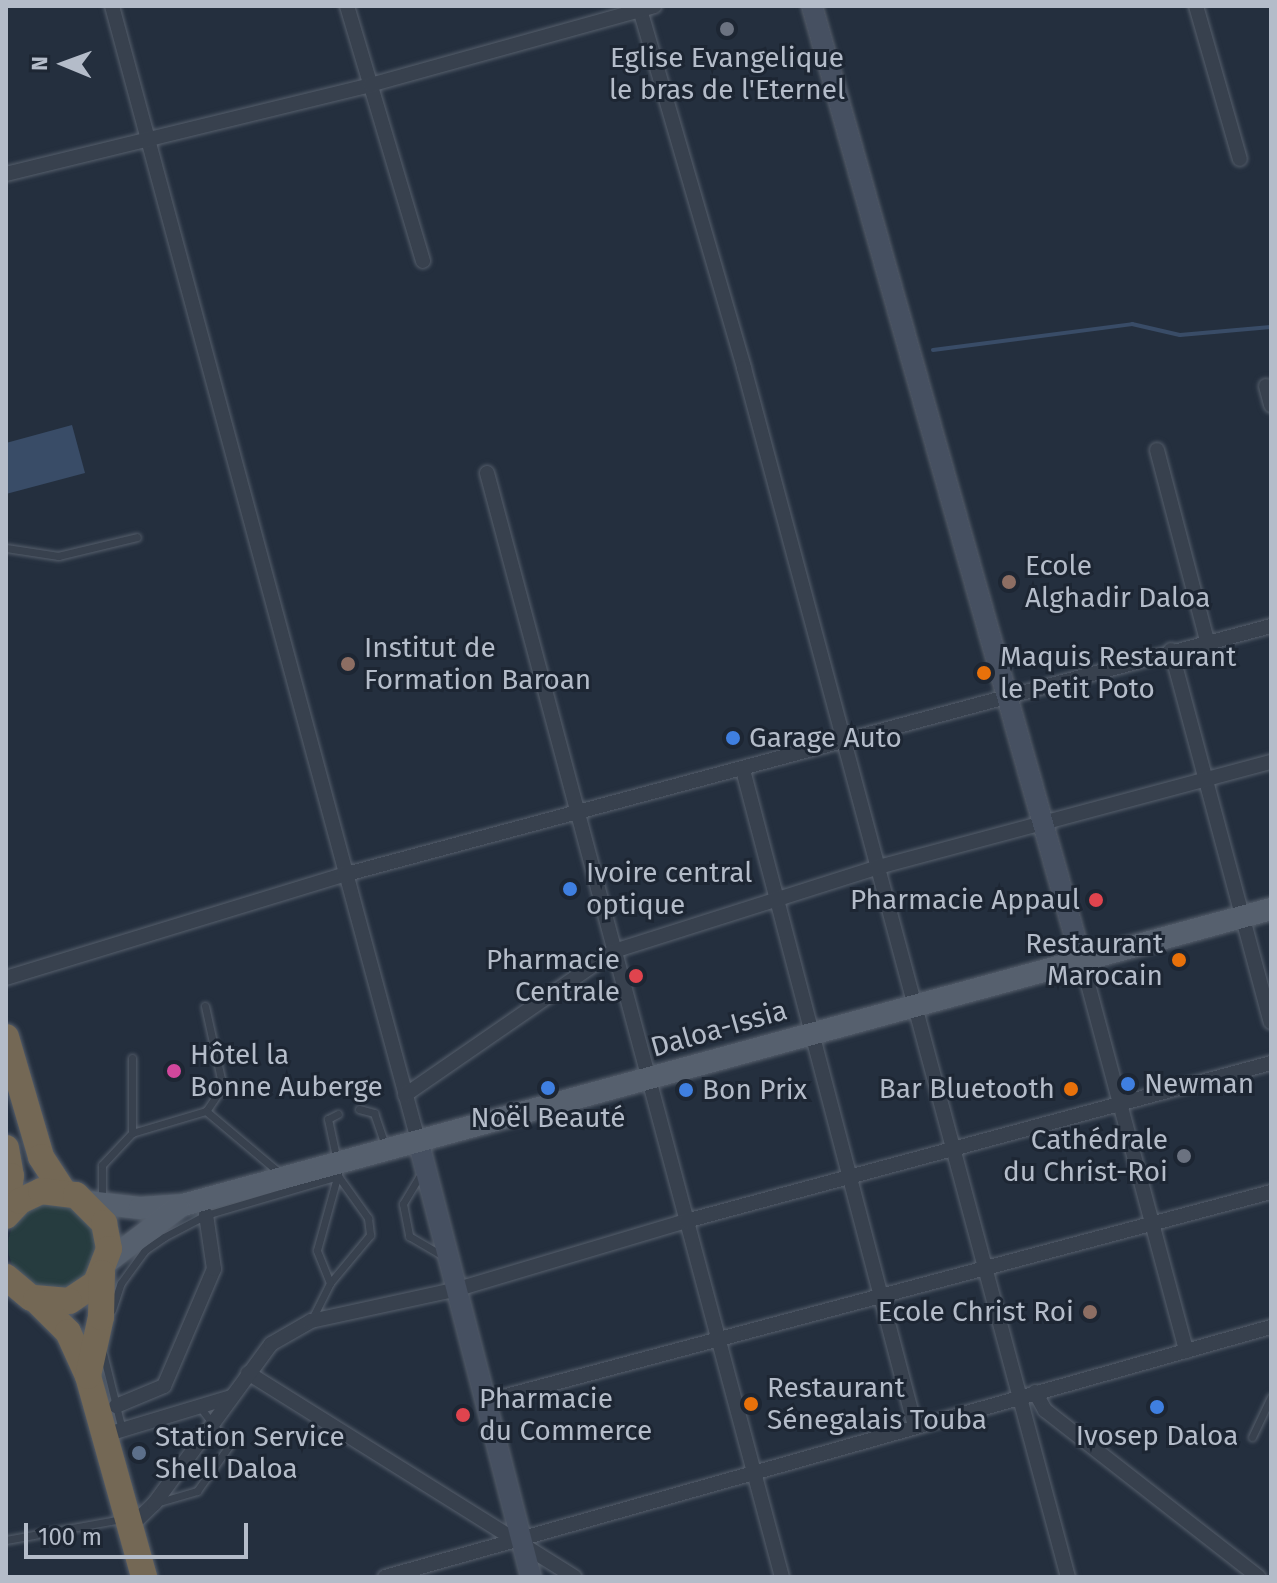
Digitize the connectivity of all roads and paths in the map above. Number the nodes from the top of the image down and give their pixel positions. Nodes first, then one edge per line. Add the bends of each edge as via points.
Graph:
1 (112, 6) edge
2 (347, 6) edge
3 (812, 6) edge
4 (1196, 6) edge
5 (644, 7) edge
6 (370, 85) junction
7 (145, 138) junction
8 (1240, 159) dead end
9 (6, 174) edge
10 (423, 261) dead end
11 (1266, 386) dead end
12 (1271, 405) edge
13 (1157, 450) dead end
14 (487, 473) dead end
15 (137, 537) dead end
16 (6, 548) edge
17 (1271, 626) edge
18 (1207, 641) junction
19 (1171, 650) junction
20 (1011, 697) junction
21 (842, 743) junction
22 (1271, 762) edge
23 (743, 770) junction
24 (1206, 780) junction
25 (579, 813) junction
26 (1045, 823) junction
27 (875, 868) junction
28 (343, 875) junction
29 (778, 897) junction
30 (1271, 909) edge
31 (1240, 917) junction
32 (614, 951) junction
33 (1081, 958) junction
34 (6, 978) edge
35 (205, 1006) dead end
36 (912, 1006) junction
37 (1271, 1022) edge
38 (814, 1034) junction
39 (6, 1037) edge
40 (132, 1058) dead end
41 (1271, 1063) edge
42 (647, 1080) junction
43 (405, 1095) junction
44 (1121, 1105) junction
45 (359, 1109) dead end
46 (206, 1111) junction
47 (338, 1114) dead end
48 (132, 1133) junction
49 (418, 1140) junction
50 (6, 1148) edge
51 (387, 1149) junction
52 (951, 1152) junction
53 (425, 1166) junction
54 (338, 1169) junction
55 (285, 1177) junction
56 (852, 1177) junction
57 (63, 1191) junction
58 (1271, 1192) edge
59 (95, 1204) junction
60 (183, 1205) junction
61 (6, 1213) edge
62 (206, 1215) junction
63 (686, 1221) junction
64 (1152, 1225) junction
65 (451, 1260) junction
66 (104, 1268) junction
67 (982, 1268) junction
68 (330, 1283) junction
69 (458, 1289) junction
70 (17, 1290) edge
71 (882, 1295) junction
72 (311, 1321) junction
73 (1271, 1327) edge
74 (719, 1341) junction
75 (1186, 1351) junction
76 (248, 1373) junction
77 (88, 1376) junction
78 (1035, 1392) junction
79 (231, 1397) junction
80 (1018, 1397) junction
81 (1271, 1397) edge
82 (487, 1401) junction
83 (116, 1406) junction
84 (200, 1406) junction
85 (212, 1423) junction
86 (915, 1426) junction
87 (1252, 1437) dead end
88 (114, 1440) junction
89 (753, 1470) junction
90 (129, 1472) dead end
91 (154, 1504) junction
92 (127, 1514) junction
93 (6, 1540) edge
94 (521, 1542) junction
95 (144, 1577) edge
96 (385, 1577) edge
97 (531, 1577) edge
98 (574, 1577) edge
99 (782, 1577) edge
100 (1068, 1577) edge
101 (1259, 1577) edge

1 - 7 street
2 - 6 street
3 - 20 street
4 - 8 street
5 - 6 street
5 - 21 street
6 - 7 street
6 - 10 street
7 - 9 street
7 - 28 street
11 - 12 street
13 - 18 street
14 - 25 street
15 - 16 lane via 58,556
17 - 18 street
18 - 19 street
19 - 20 street
19 - 24 street
20 - 21 street
20 - 26 street
21 - 23 street
21 - 27 street
22 - 24 street
23 - 25 street
23 - 29 street
24 - 26 street
24 - 31 street
25 - 28 street
25 - 32 street
26 - 27 street
26 - 33 street
27 - 29 street
27 - 36 street
28 - 34 street
28 - 43 street
29 - 32 street
29 - 38 street
30 - 31 main road, Daloa-Issia
31 - 33 main road, Daloa-Issia
31 - 37 street
32 - 42 street
32 - 43 street
33 - 36 main road, Daloa-Issia
33 - 44 street
35 - 46 lane via 221,1079
36 - 38 main road, Daloa-Issia
36 - 52 street
38 - 42 main road, Daloa-Issia
38 - 56 street
39 - 57 highway via 41,1157
40 - 48 lane
41 - 44 street
42 - 49 main road, Daloa-Issia
42 - 63 street
43 - 49 street
44 - 52 street
44 - 64 street
45 - 51 lane via 374,1113
46 - 48 lane
46 - 55 lane
47 - 54 lane via 328,1119
48 - 59 lane via 102,1165
49 - 51 main road, Daloa-Issia
49 - 53 street
50 - 61 highway via 11,1176
51 - 54 main road, Daloa-Issia
52 - 56 street
52 - 67 street
53 - 65 street
53 - 65 lane via 403,1204 409,1236
54 - 55 main road, Daloa-Issia
54 - 62 lane
54 - 68 lane via 317,1250
54 - 68 lane via 368,1218 370,1235
55 - 60 main road, Daloa-Issia
56 - 63 street
56 - 71 street
57 - 59 highway
57 - 61 highway via 30,1195
58 - 64 street
59 - 60 main road
59 - 66 highway via 104,1223
60 - 66 main road via 146,1228
62 - 83 street via 214,1269 164,1386
62 - 83 lane via 145,1250 121,1283 103,1352
63 - 69 street
63 - 74 street
64 - 67 street
64 - 75 street
65 - 69 street
66 - 70 highway via 79,1296 58,1303
66 - 77 highway via 101,1317
67 - 71 street
67 - 80 street
68 - 72 lane
69 - 72 street
69 - 82 street
70 - 77 highway via 68,1332
71 - 74 street
71 - 86 street
72 - 76 street via 271,1344
73 - 75 street
74 - 82 street
74 - 89 street
75 - 78 street
76 - 79 street
76 - 94 street
77 - 88 highway
78 - 80 street
78 - 101 street via 1045,1410
79 - 84 street
79 - 85 street
80 - 86 street
80 - 100 street
81 - 87 lane
82 - 94 street
83 - 88 lane
84 - 85 lane
84 - 88 street
85 - 91 street
85 - 91 lane via 229,1446 200,1488
86 - 89 street
88 - 92 highway
89 - 94 street
89 - 99 street
90 - 92 lane
91 - 92 street
92 - 93 lane
92 - 95 highway
94 - 96 street
94 - 97 street
94 - 98 street

